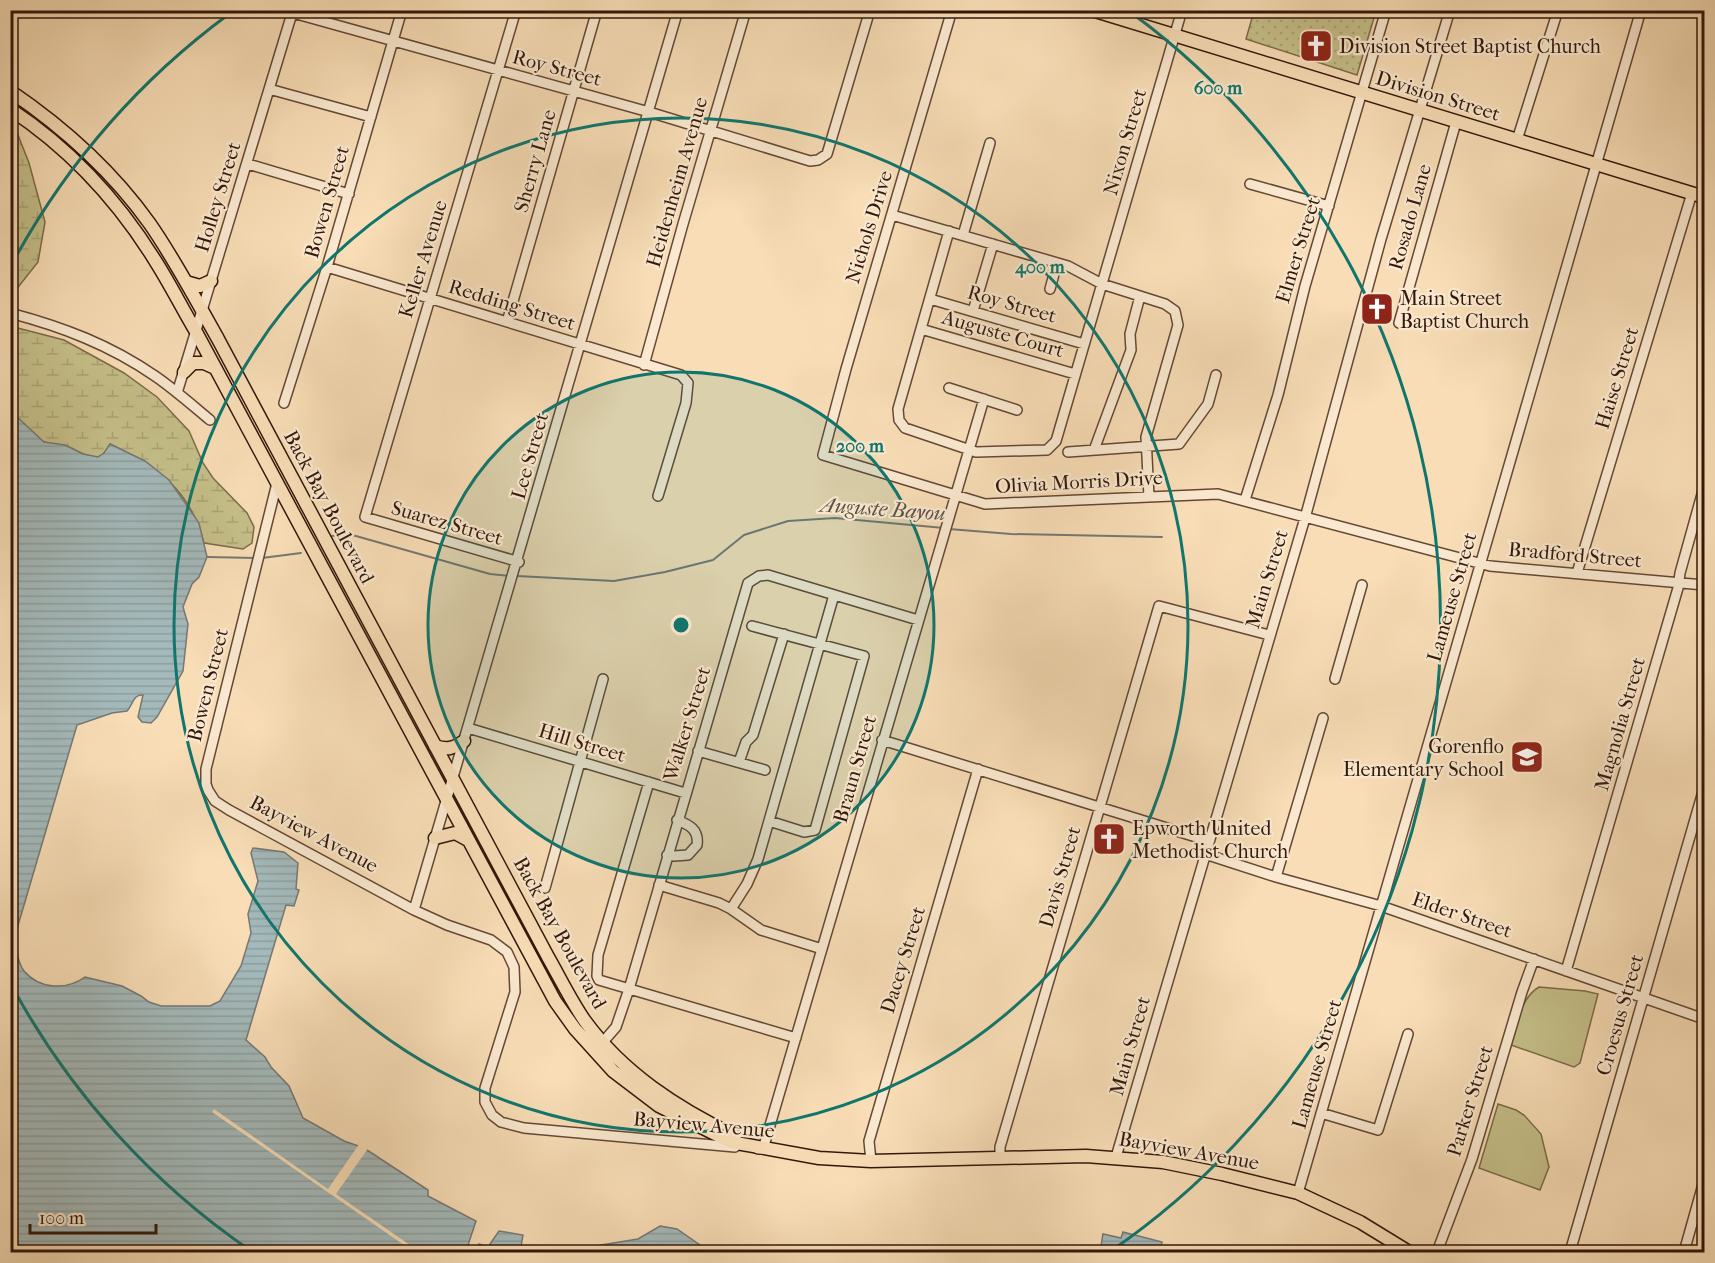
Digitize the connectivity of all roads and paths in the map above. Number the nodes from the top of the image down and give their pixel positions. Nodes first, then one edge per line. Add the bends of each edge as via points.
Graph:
1 (12, 10) edge
2 (402, 10) edge
3 (516, 10) edge
4 (597, 10) edge
5 (678, 10) edge
6 (746, 10) edge
7 (870, 10) edge
8 (952, 10) edge
9 (1092, 10) edge
10 (1182, 10) edge
11 (1386, 10) edge
12 (1450, 10) edge
13 (1558, 10) edge
14 (1641, 10) edge
15 (293, 12) edge
16 (10, 16) edge
17 (1174, 36) junction
18 (393, 41) junction
19 (498, 71) junction
20 (269, 89) junction
21 (10, 91) edge
22 (573, 92) junction
23 (1362, 93) junction
24 (10, 109) edge
25 (1421, 111) junction
26 (649, 112) junction
27 (371, 117) junction
28 (1456, 122) junction
29 (710, 130) junction
30 (1517, 140) junction
31 (990, 143) dead end
32 (248, 164) junction
33 (1596, 164) junction
34 (1250, 184) dead end
35 (349, 194) junction
36 (1692, 194) junction
37 (1704, 197) edge
38 (1329, 206) junction
39 (892, 215) junction
40 (950, 231) junction
41 (963, 235) junction
42 (993, 244) junction
43 (1058, 263) junction
44 (327, 267) junction
45 (211, 281) junction
46 (186, 282) junction
47 (1102, 284) junction
48 (1050, 289) dead end
49 (1140, 296) junction
50 (430, 299) junction
51 (930, 299) junction
52 (202, 310) junction
53 (974, 311) junction
54 (10, 313) edge
55 (507, 322) junction
56 (1399, 322) dead end
57 (921, 329) junction
58 (195, 330) junction
59 (580, 344) junction
60 (1084, 344) junction
61 (644, 365) junction
62 (215, 368) junction
63 (184, 372) junction
64 (1075, 374) junction
65 (1216, 375) dead end
66 (949, 388) dead end
67 (177, 393) junction
68 (984, 399) junction
69 (284, 403) dead end
70 (1017, 410) dead end
71 (210, 420) dead end
72 (1146, 446) junction
73 (969, 449) junction
74 (1094, 450) junction
75 (1068, 452) dead end
76 (823, 455) joint
77 (277, 483) junction
78 (1704, 487) edge
79 (658, 496) dead end
80 (956, 497) junction
81 (1149, 497) junction
82 (1245, 500) junction
83 (365, 517) joint
84 (1305, 518) junction
85 (1480, 563) junction
86 (518, 565) junction
87 (1577, 573) junction
88 (1678, 582) junction
89 (1362, 585) dead end
90 (1704, 585) edge
91 (834, 596) junction
92 (918, 620) junction
93 (752, 626) dead end
94 (784, 634) junction
95 (1269, 635) junction
96 (820, 644) junction
97 (603, 679) dead end
98 (1335, 679) dead end
99 (1323, 718) dead end
100 (468, 728) junction
101 (882, 740) junction
102 (464, 741) junction
103 (435, 746) junction
104 (698, 751) junction
105 (580, 762) junction
106 (739, 762) junction
107 (765, 770) dead end
108 (978, 770) junction
109 (453, 778) junction
110 (650, 782) junction
111 (1704, 788) edge
112 (208, 790) joint
113 (685, 792) junction
114 (447, 799) junction
115 (1099, 807) junction
116 (677, 820) junction
117 (769, 821) junction
118 (435, 838) junction
119 (469, 840) junction
120 (1209, 841) junction
121 (1205, 854) junction
122 (668, 855) junction
123 (1276, 878) junction
124 (659, 885) junction
125 (545, 888) dead end
126 (1381, 906) junction
127 (731, 909) junction
128 (414, 910) junction
129 (822, 949) junction
130 (1534, 959) junction
131 (1566, 971) junction
132 (629, 989) junction
133 (1644, 998) junction
134 (1704, 1019) edge
135 (1408, 1034) dead end
136 (796, 1038) junction
137 (603, 1042) junction
138 (1321, 1113) junction
139 (763, 1149) junction
140 (1116, 1157) junction
141 (1000, 1159) junction
142 (872, 1161) junction
143 (1704, 1181) edge
144 (1298, 1193) junction
145 (1409, 1252) edge
146 (1437, 1252) edge
147 (1570, 1252) edge
148 (1684, 1252) edge

1 - 16 street
2 - 18 street, Bowen Street
3 - 19 street, Keller Avenue
4 - 22 street, Sherry Lane
5 - 26 street, Lee Street
6 - 29 street, Heidenheim Avenue
7 - 29 street, Roy Street via 823,158 810,161
8 - 39 street, Nichols Drive
9 - 17 main road, Division Street
10 - 17 street, Nixon Street
11 - 23 street, Elmer Street
12 - 25 street, Main Street
13 - 30 street
14 - 33 street, Lameuse Street
15 - 18 street, Roy Street
15 - 20 street, Holley Street
17 - 23 main road, Division Street
17 - 47 street, Nixon Street
18 - 19 street, Roy Street
18 - 27 street, Bowen Street
19 - 22 street, Roy Street
19 - 50 street, Keller Avenue
20 - 27 street
20 - 32 street, Holley Street
21 - 46 main road, Back Bay Boulevard via 81,147 126,195 149,222
22 - 26 street, Roy Street
22 - 55 street, Sherry Lane
23 - 25 main road, Division Street
23 - 38 street, Elmer Street
24 - 58 main road, Back Bay Boulevard via 73,159 117,207 156,262
25 - 28 main road, Division Street
25 - 84 street, Main Street
26 - 29 street, Roy Street
26 - 59 street, Lee Street
27 - 35 street, Bowen Street
28 - 30 main road, Division Street
28 - 56 street, Rosado Lane
29 - 61 street, Heidenheim Avenue
30 - 33 main road, Division Street
31 - 41 street
32 - 35 street
32 - 45 street, Holley Street
33 - 36 main road, Division Street
33 - 85 street, Lameuse Street
34 - 38 street
35 - 44 street, Bowen Street
36 - 37 main road, Division Street
36 - 87 street, Haise Street
38 - 82 street, Elmer Street
39 - 40 street
39 - 76 street, Nichols Drive
40 - 41 street
40 - 51 street, Auguste Court
41 - 42 street
42 - 43 street
42 - 53 street
43 - 47 street
43 - 48 street
44 - 50 street, Redding Street
44 - 69 street, Bowen Street
45 - 46 main road via 196,286
45 - 52 street, Holley Street
46 - 52 main road, Back Bay Boulevard
47 - 49 street
47 - 60 street, Auguste Court
49 - 72 street via 1175,311 1178,325
49 - 74 street via 1130,334 1131,350
50 - 55 street, Redding Street
50 - 83 street, Keller Avenue
51 - 53 street, Roy Street
51 - 57 street, Auguste Court
52 - 58 street, Holley Street
52 - 103 main road, Back Bay Boulevard
53 - 60 street, Roy Street
54 - 67 street via 102,345
55 - 59 street, Redding Street
57 - 64 street, Auguste Court
57 - 73 street, Auguste Court via 898,409 899,420 905,428
58 - 62 main road, Back Bay Boulevard
58 - 63 street, Holley Street
59 - 61 street, Redding Street
59 - 86 street, Lee Street
60 - 64 street, Auguste Court
61 - 79 street, Redding Street via 685,378 688,390
62 - 63 main road via 193,363
62 - 77 main road, Back Bay Boulevard
63 - 67 street, Holley Street
64 - 73 street, Auguste Court via 1051,447 1043,451
65 - 72 street via 1208,404 1183,441 1175,446
66 - 68 street
67 - 71 street
68 - 70 street
68 - 73 street, Braun Street
72 - 74 street
72 - 81 street
73 - 80 street, Braun Street
74 - 75 street
76 - 80 street, Olivia Morris Drive
77 - 112 street, Bowen Street via 206,769
77 - 114 main road, Back Bay Boulevard
78 - 88 street, Magnolia Street
80 - 81 street, Olivia Morris Drive via 993,504
80 - 92 street, Braun Street
81 - 82 street, Olivia Morris Drive via 1218,494
82 - 84 street, Olivia Morris Drive
83 - 86 street, Suarez Street
84 - 85 street, Bradford Street
84 - 95 street, Main Street
85 - 87 street, Bradford Street
85 - 126 street, Lameuse Street
86 - 100 street, Lee Street
87 - 88 street, Bradford Street
88 - 90 street, Bradford Street
88 - 131 street, Magnolia Street
89 - 98 street
91 - 92 street, Walker Street
91 - 96 street
91 - 104 street, Walker Street via 768,575 748,584
92 - 101 street, Braun Street
93 - 94 street
94 - 96 street
94 - 106 street via 753,735
95 - 115 street, Davis Street via 1159,606
95 - 120 street, Main Street
96 - 117 street
96 - 117 street via 864,656 818,825 810,832
97 - 105 street
99 - 123 street
100 - 102 street, Lee Street
100 - 105 street, Hill Street
101 - 108 street
101 - 129 street, Braun Street
102 - 103 main road via 455,748
102 - 109 street, Lee Street
103 - 109 main road, Back Bay Boulevard
104 - 106 street
104 - 113 street, Walker Street
105 - 110 street, Hill Street
105 - 125 street
106 - 107 street
108 - 115 street
108 - 142 street, Dacey Street via 869,1141
109 - 114 street, Lee Street
109 - 137 main road, Back Bay Boulevard via 569,994
110 - 113 street, Hill Street
110 - 132 street via 597,963 598,980
111 - 133 street, Croesus Street
112 - 128 street, Bayview Avenue via 215,801 229,810
113 - 116 street, Walker Street
114 - 118 street, Lee Street
114 - 119 main road, Back Bay Boulevard
115 - 120 street
115 - 141 street, Davis Street via 1000,1147
116 - 122 street, Walker Street
116 - 122 street via 694,828 697,845 688,855
117 - 127 street via 754,871
118 - 119 main road via 455,833
118 - 128 street, Lee Street
119 - 139 main road, Back Bay Boulevard via 555,1001 592,1050 659,1106 731,1143
120 - 121 street, Main Street
121 - 123 street, Elder Street
121 - 140 street, Main Street
122 - 124 street, Walker Street
123 - 126 street, Elder Street
124 - 127 street
124 - 132 street, Walker Street
126 - 130 street, Elder Street
126 - 138 street, Lameuse Street
127 - 129 street via 761,930
128 - 139 street, Bayview Avenue via 491,940 507,952 514,968 515,992 484,1088 485,1102 501,1122 538,1131
129 - 136 street, Braun Street
130 - 131 street, Elder Street
130 - 146 street, Parker Street via 1472,1159
131 - 133 street, Elder Street
132 - 136 street
132 - 137 street, Walker Street via 616,1027
133 - 134 street, Elder Street
133 - 147 street, Croesus Street
135 - 138 street via 1378,1130
136 - 139 street, Braun Street
137 - 139 main road, Back Bay Boulevard via 662,1095
138 - 144 street, Lameuse Street
139 - 142 main road, Bayview Avenue
140 - 141 main road, Bayview Avenue
140 - 144 main road, Bayview Avenue via 1163,1162
141 - 142 main road, Bayview Avenue
143 - 148 street
144 - 145 main road, Bayview Avenue via 1360,1222

